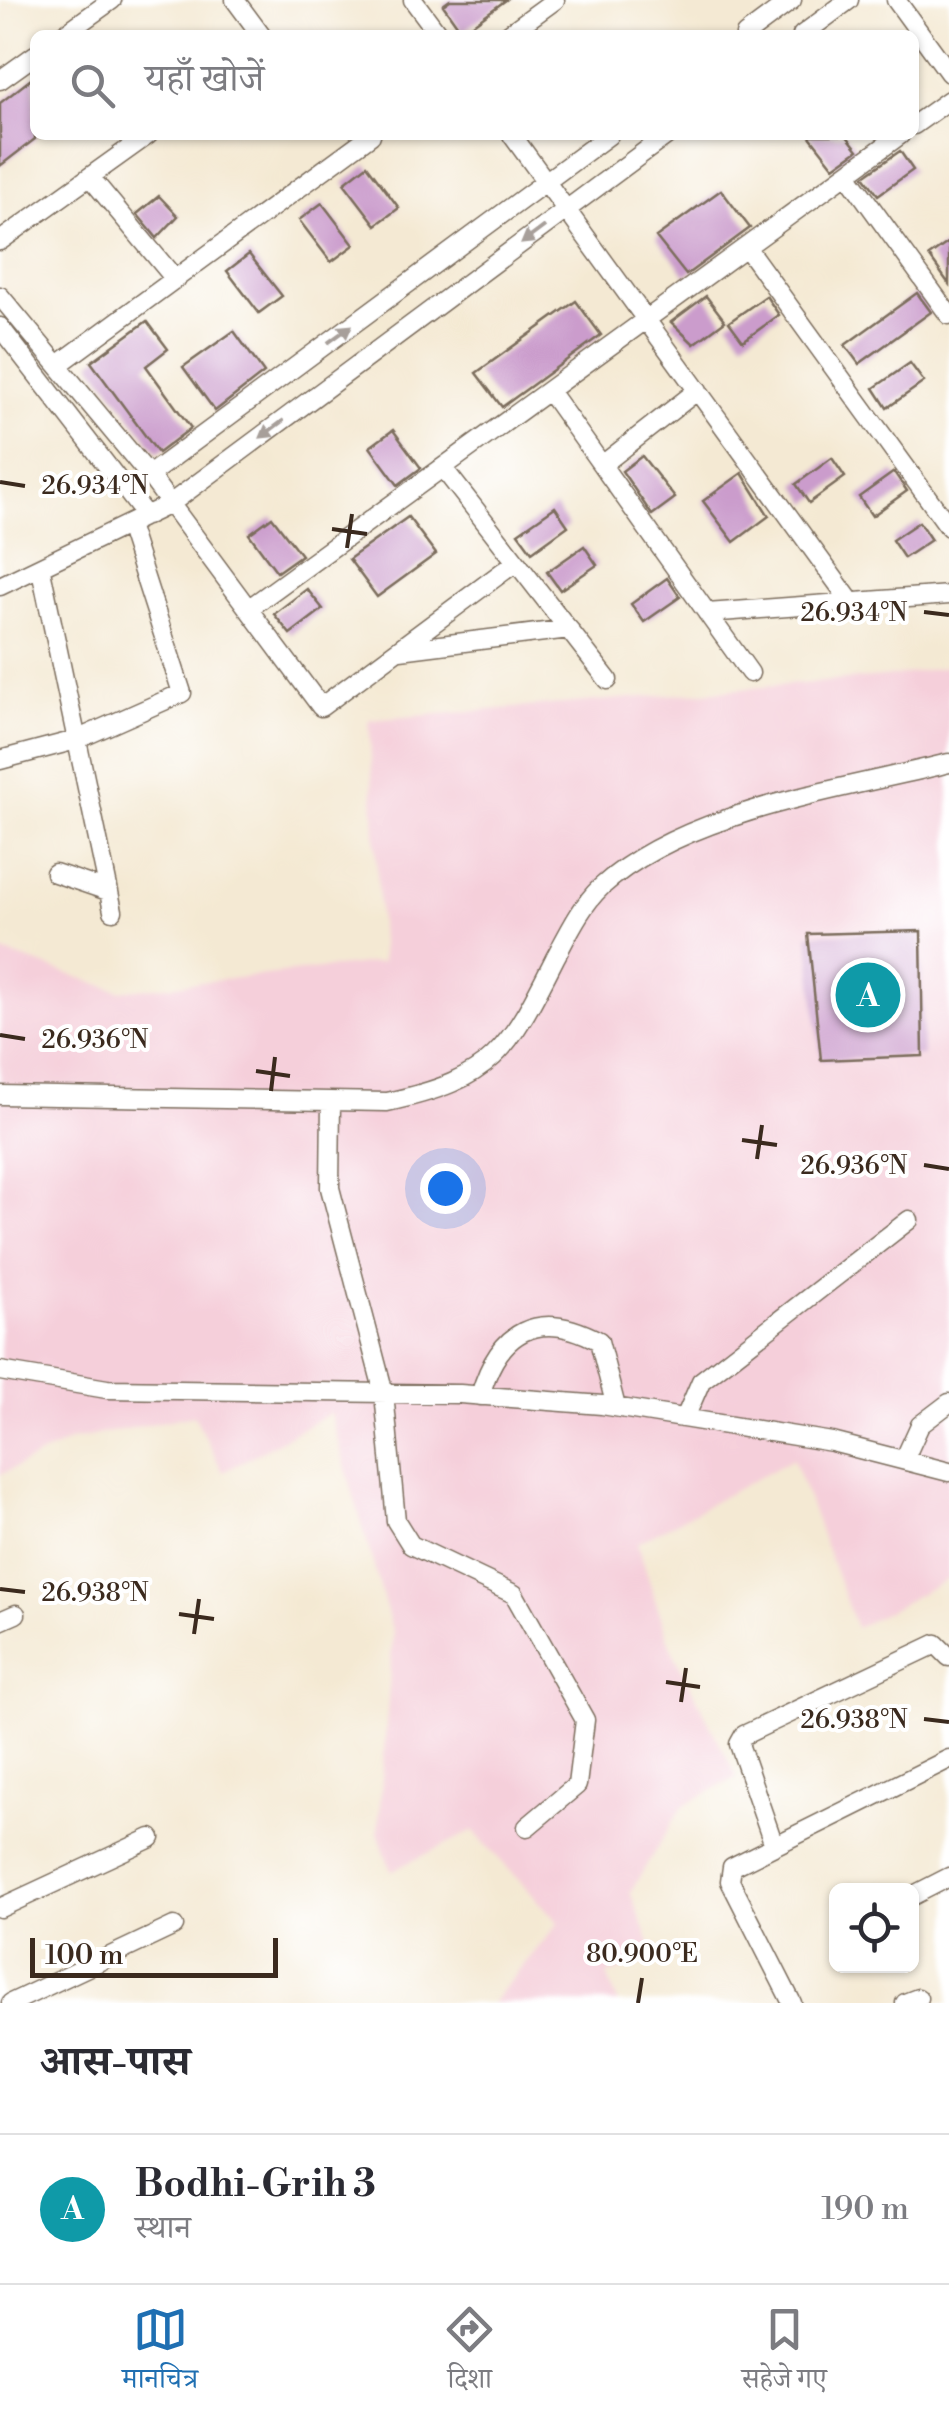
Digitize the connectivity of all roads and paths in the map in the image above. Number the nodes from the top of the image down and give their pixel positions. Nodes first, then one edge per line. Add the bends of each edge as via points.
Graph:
1 (112, 0) edge
2 (235, 0) edge
3 (413, 0) edge
4 (555, 0) edge
5 (792, 0) edge
6 (849, 0) edge
7 (896, 0) edge
8 (70, 30) edge
9 (257, 30) edge
10 (434, 30) edge
11 (515, 30) edge
12 (751, 30) edge
13 (809, 30) edge
14 (918, 30) edge
15 (919, 32) edge
16 (30, 59) edge
17 (949, 73) edge
18 (0, 80) edge
19 (949, 100) edge
20 (919, 121) edge
21 (141, 140) edge
22 (341, 140) edge
23 (364, 140) edge
24 (516, 140) edge
25 (602, 140) edge
26 (661, 140) edge
27 (893, 140) edge
28 (349, 151) junction
29 (848, 174) junction
30 (90, 177) junction
31 (546, 182) junction
32 (567, 210) junction
33 (0, 241) edge
34 (746, 247) junction
35 (176, 279) junction
36 (0, 296) edge
37 (949, 315) edge
38 (648, 319) junction
39 (0, 327) edge
40 (58, 365) junction
41 (698, 390) junction
42 (549, 391) junction
43 (602, 465) junction
44 (443, 468) junction
45 (149, 475) junction
46 (170, 504) junction
47 (146, 516) junction
48 (128, 525) junction
49 (949, 527) edge
50 (516, 562) junction
51 (40, 570) junction
52 (0, 586) edge
53 (949, 595) edge
54 (851, 602) junction
55 (248, 610) junction
56 (707, 613) junction
57 (568, 629) junction
58 (396, 650) junction
59 (750, 673) dead end
60 (608, 680) dead end
61 (76, 740) junction
62 (0, 760) edge
63 (949, 763) edge
64 (56, 873) dead end
65 (108, 891) junction
66 (112, 911) dead end
67 (0, 1095) edge
68 (330, 1102) junction
69 (909, 1220) dead end
70 (0, 1372) edge
71 (384, 1393) junction
72 (480, 1396) junction
73 (949, 1403) edge
74 (616, 1407) junction
75 (685, 1418) junction
76 (904, 1460) junction
77 (949, 1472) edge
78 (949, 1657) edge
79 (949, 1759) edge
80 (527, 1827) dead end
81 (151, 1838) dead end
82 (774, 1845) junction
83 (949, 1877) edge
84 (919, 1892) edge
85 (0, 1908) edge
86 (174, 1926) dead end
87 (11, 2003) edge
88 (792, 2003) edge

1 - 8 street
2 - 9 street
3 - 10 street
4 - 11 street
5 - 12 street
6 - 13 street
7 - 14 street
15 - 17 street
16 - 18 street
19 - 20 street
21 - 30 street
22 - 28 street
23 - 28 street
24 - 31 street
25 - 31 street
26 - 32 street
27 - 29 street
28 - 35 street
29 - 34 street
29 - 37 street
30 - 33 street
30 - 35 street
31 - 32 street
45 -> 31 street
32 - 38 street
32 -> 46 street
34 - 38 street
34 - 49 street
35 - 40 street
36 - 40 street
38 - 41 street
38 - 42 street
39 - 47 street
40 - 45 street
41 - 43 street
41 - 54 street
42 - 43 street
42 - 44 street
43 - 56 street
44 - 50 street
44 - 55 street
45 - 46 street
46 - 47 street
46 - 55 street
47 - 48 street
48 - 51 street
48 - 61 street via 182,693
50 - 57 street
50 - 58 street
51 - 52 street
51 - 61 street
53 - 54 street
54 - 56 street
55 - 58 street via 321,707
56 - 59 street
57 - 58 street
57 - 60 street
61 - 62 street
61 - 65 street
63 - 68 street via 717,823 633,862 598,889 525,1018 492,1060 445,1090 387,1102
64 - 65 street
65 - 66 street
67 - 68 street
68 - 71 street via 330,1188
69 - 75 street via 701,1381
70 - 71 street via 107,1389
71 - 72 street
71 - 80 street via 396,1521 412,1545 514,1594 585,1720 577,1785
72 - 74 street
72 - 74 street via 494,1362 524,1327 576,1329 599,1341
73 - 76 street via 920,1425
74 - 75 street
75 - 76 street
76 - 77 street
78 - 82 street via 936,1644 744,1735 739,1744
79 - 82 street
81 - 85 street
82 - 88 street via 732,1867 730,1881
83 - 84 street
86 - 87 street

